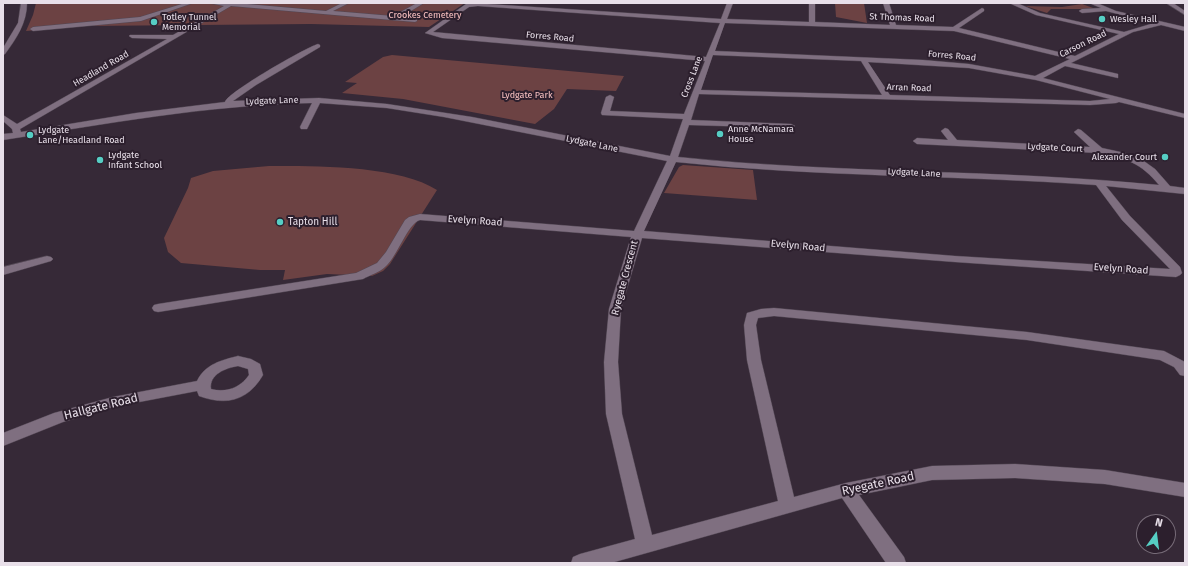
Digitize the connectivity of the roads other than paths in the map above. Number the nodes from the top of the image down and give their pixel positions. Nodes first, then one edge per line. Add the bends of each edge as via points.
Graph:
1 (24, 3) edge
2 (190, 3) edge
3 (212, 3) edge
4 (259, 3) edge
5 (346, 3) edge
6 (422, 3) edge
7 (730, 3) edge
8 (812, 3) edge
9 (886, 3) edge
10 (1012, 3) edge
11 (1092, 3) edge
12 (1169, 3) edge
13 (232, 4) edge
14 (251, 6) junction
15 (1182, 9) edge
16 (982, 10) dead end
17 (1109, 10) junction
18 (459, 11) joint
19 (1082, 11) dead end
20 (327, 13) junction
21 (1185, 13) edge
22 (395, 18) junction
23 (415, 20) dead end
24 (723, 22) junction
25 (1162, 23) junction
26 (812, 24) junction
27 (894, 27) junction
28 (33, 29) dead end
29 (954, 29) junction
30 (1185, 29) edge
31 (1125, 34) junction
32 (132, 36) dead end
33 (175, 37) junction
34 (318, 46) dead end
35 (3, 53) edge
36 (710, 56) junction
37 (1076, 58) junction
38 (864, 60) junction
39 (1064, 64) junction
40 (1115, 76) dead end
41 (1036, 78) junction
42 (696, 92) junction
43 (610, 97) dead end
44 (887, 97) junction
45 (320, 100) junction
46 (1121, 100) junction
47 (229, 102) junction
48 (1185, 116) edge
49 (3, 117) edge
50 (686, 120) junction
51 (791, 126) dead end
52 (304, 127) dead end
53 (945, 131) dead end
54 (17, 132) junction
55 (1078, 132) dead end
56 (3, 138) edge
57 (917, 140) dead end
58 (954, 142) junction
59 (1099, 150) junction
60 (673, 159) junction
61 (1099, 184) junction
62 (1167, 189) junction
63 (1185, 191) edge
64 (638, 233) junction
65 (47, 259) dead end
66 (3, 271) edge
67 (158, 308) dead end
68 (1185, 371) edge
69 (202, 385) dead end
70 (3, 440) edge
71 (846, 490) junction
72 (1185, 490) edge
73 (788, 506) junction
74 (646, 546) junction
75 (580, 563) edge
76 (897, 563) edge

1 - 35 street via 19,26
2 - 28 street via 141,19
3 - 13 street
4 - 14 street
5 - 20 street
6 - 22 street
7 - 24 street, Cross Lane
8 - 26 street
9 - 27 street
10 - 31 street via 1038,14
11 - 17 street
12 - 15 street
13 - 14 street
13 - 33 street, Headland Road
14 - 20 street
15 - 21 street
16 - 29 street
17 - 19 street
17 - 25 street
18 - 24 street, St Thomas Road via 468,5 478,4
18 - 36 street, Forres Road via 428,33 464,38
20 - 22 street
22 - 23 street
24 - 26 street, St Thomas Road
24 - 36 street, Cross Lane
25 - 30 street
25 - 31 street, Carson Road
26 - 27 street, St Thomas Road
27 - 29 street, St Thomas Road
29 - 37 street, St Thomas Road
31 - 37 street, Carson Road
32 - 33 street
33 - 54 street, Headland Road
34 - 47 street via 253,83
36 - 38 street, Forres Road
36 - 42 street, Cross Lane
37 - 39 street, Carson Road
38 - 41 street, Forres Road via 959,64
38 - 44 street
39 - 40 street
39 - 41 street, Carson Road
41 - 46 street, Forres Road
42 - 44 street, Arran Road
42 - 50 street, Cross Lane
43 - 50 street via 605,113
44 - 46 street, Arran Road via 1090,103
45 - 47 street, Lydgate Lane
45 - 52 street via 315,104
45 - 60 street, Lydgate Lane via 441,113
46 - 48 street, Forres Road
47 - 54 street, Lydgate Lane
49 - 54 street
50 - 51 street
50 - 60 street, Cross Lane
53 - 58 street
54 - 56 street, Lydgate Lane
55 - 59 street
57 - 58 street, Lydgate Court
58 - 59 street, Lydgate Court
59 - 62 street, Lydgate Court via 1141,162 1151,168
60 - 61 street, Lydgate Lane
60 - 64 street, Ryegate Crescent
61 - 62 street, Lydgate Lane
61 - 64 street, Evelyn Road via 1126,218 1176,269 1176,273
62 - 63 street, Lydgate Lane
64 - 67 street, Evelyn Road via 420,217 409,222 382,265 359,276
64 - 74 street, Ryegate Crescent via 615,309 611,362 614,414
65 - 66 street
68 - 73 street via 1179,364 1164,356 1027,336 774,312 752,316 750,325 754,360
69 - 70 street, Hallgate Road via 113,402 59,417
71 - 72 street, Ryegate Road via 932,473 1015,471 1105,477
71 - 73 street, Ryegate Road
71 - 76 street
73 - 74 street, Ryegate Road
74 - 75 street, Ryegate Road

